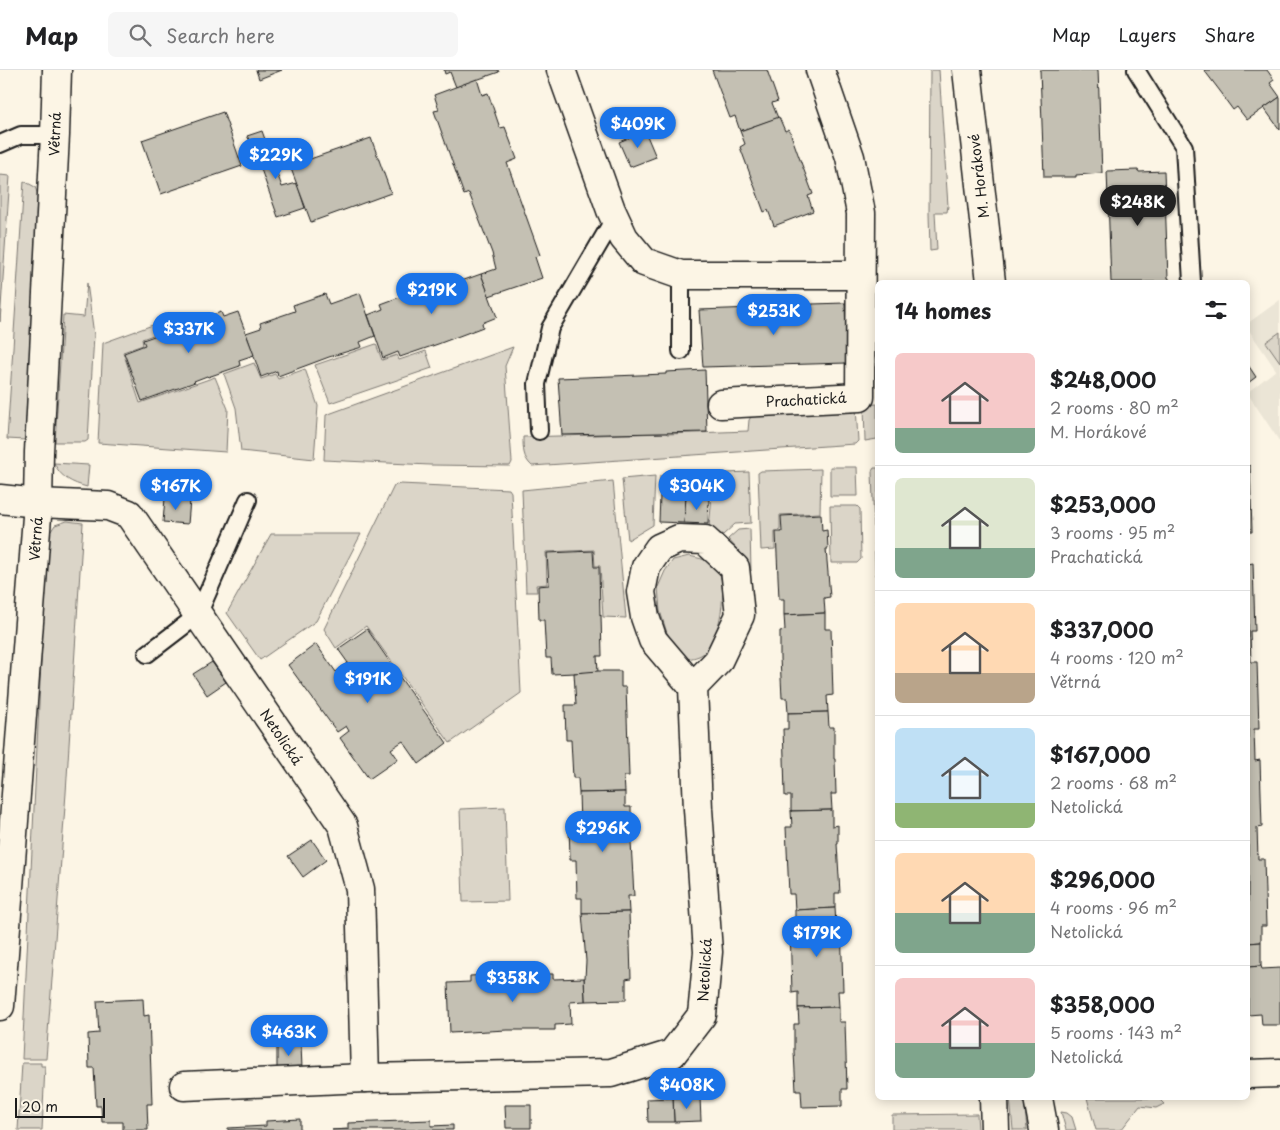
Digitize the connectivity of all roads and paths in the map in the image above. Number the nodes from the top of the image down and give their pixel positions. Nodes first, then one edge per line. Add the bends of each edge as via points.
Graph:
1 (56, 70) edge
2 (561, 70) edge
3 (820, 70) edge
4 (967, 70) edge
5 (1136, 70) edge
6 (55, 135) junction
7 (0, 144) edge
8 (615, 217) junction
9 (681, 275) junction
10 (860, 275) junction
11 (992, 280) edge
12 (1192, 280) edge
13 (681, 352) dead end
14 (721, 404) dead end
15 (539, 431) dead end
16 (0, 499) edge
17 (248, 500) dead end
18 (38, 503) junction
19 (198, 615) junction
20 (147, 654) dead end
21 (693, 687) junction
22 (0, 1006) edge
23 (1250, 1074) edge
24 (1280, 1074) edge
25 (365, 1078) junction
26 (184, 1086) dead end
27 (994, 1100) edge
28 (1038, 1100) edge
29 (995, 1130) edge
30 (1044, 1130) edge

1 - 6 street, Větrná
2 - 8 street
3 - 10 street, Prachatická via 850,157 861,213
4 - 11 street, M. Horákové
5 - 12 lane via 1184,147
6 - 7 lane via 21,135
6 - 18 street, Větrná
8 - 9 street via 624,238 644,262
8 - 15 lane via 550,328 537,384
9 - 10 street
9 - 13 lane
10 - 14 street, Prachatická via 860,397
16 - 18 street, Netolická
17 - 19 lane
18 - 19 street, Netolická via 108,506 129,514
18 - 22 street, Větrná
19 - 20 lane
19 - 25 street, Netolická via 343,826 360,889
21 - 21 street via 653,640 641,592 646,567 659,548 679,538 705,540 735,568 740,616 718,661
21 - 25 street, Netolická via 708,952 702,1015 672,1054 611,1073
23 - 24 street
25 - 26 street, Netolická
27 - 29 street
28 - 30 street

